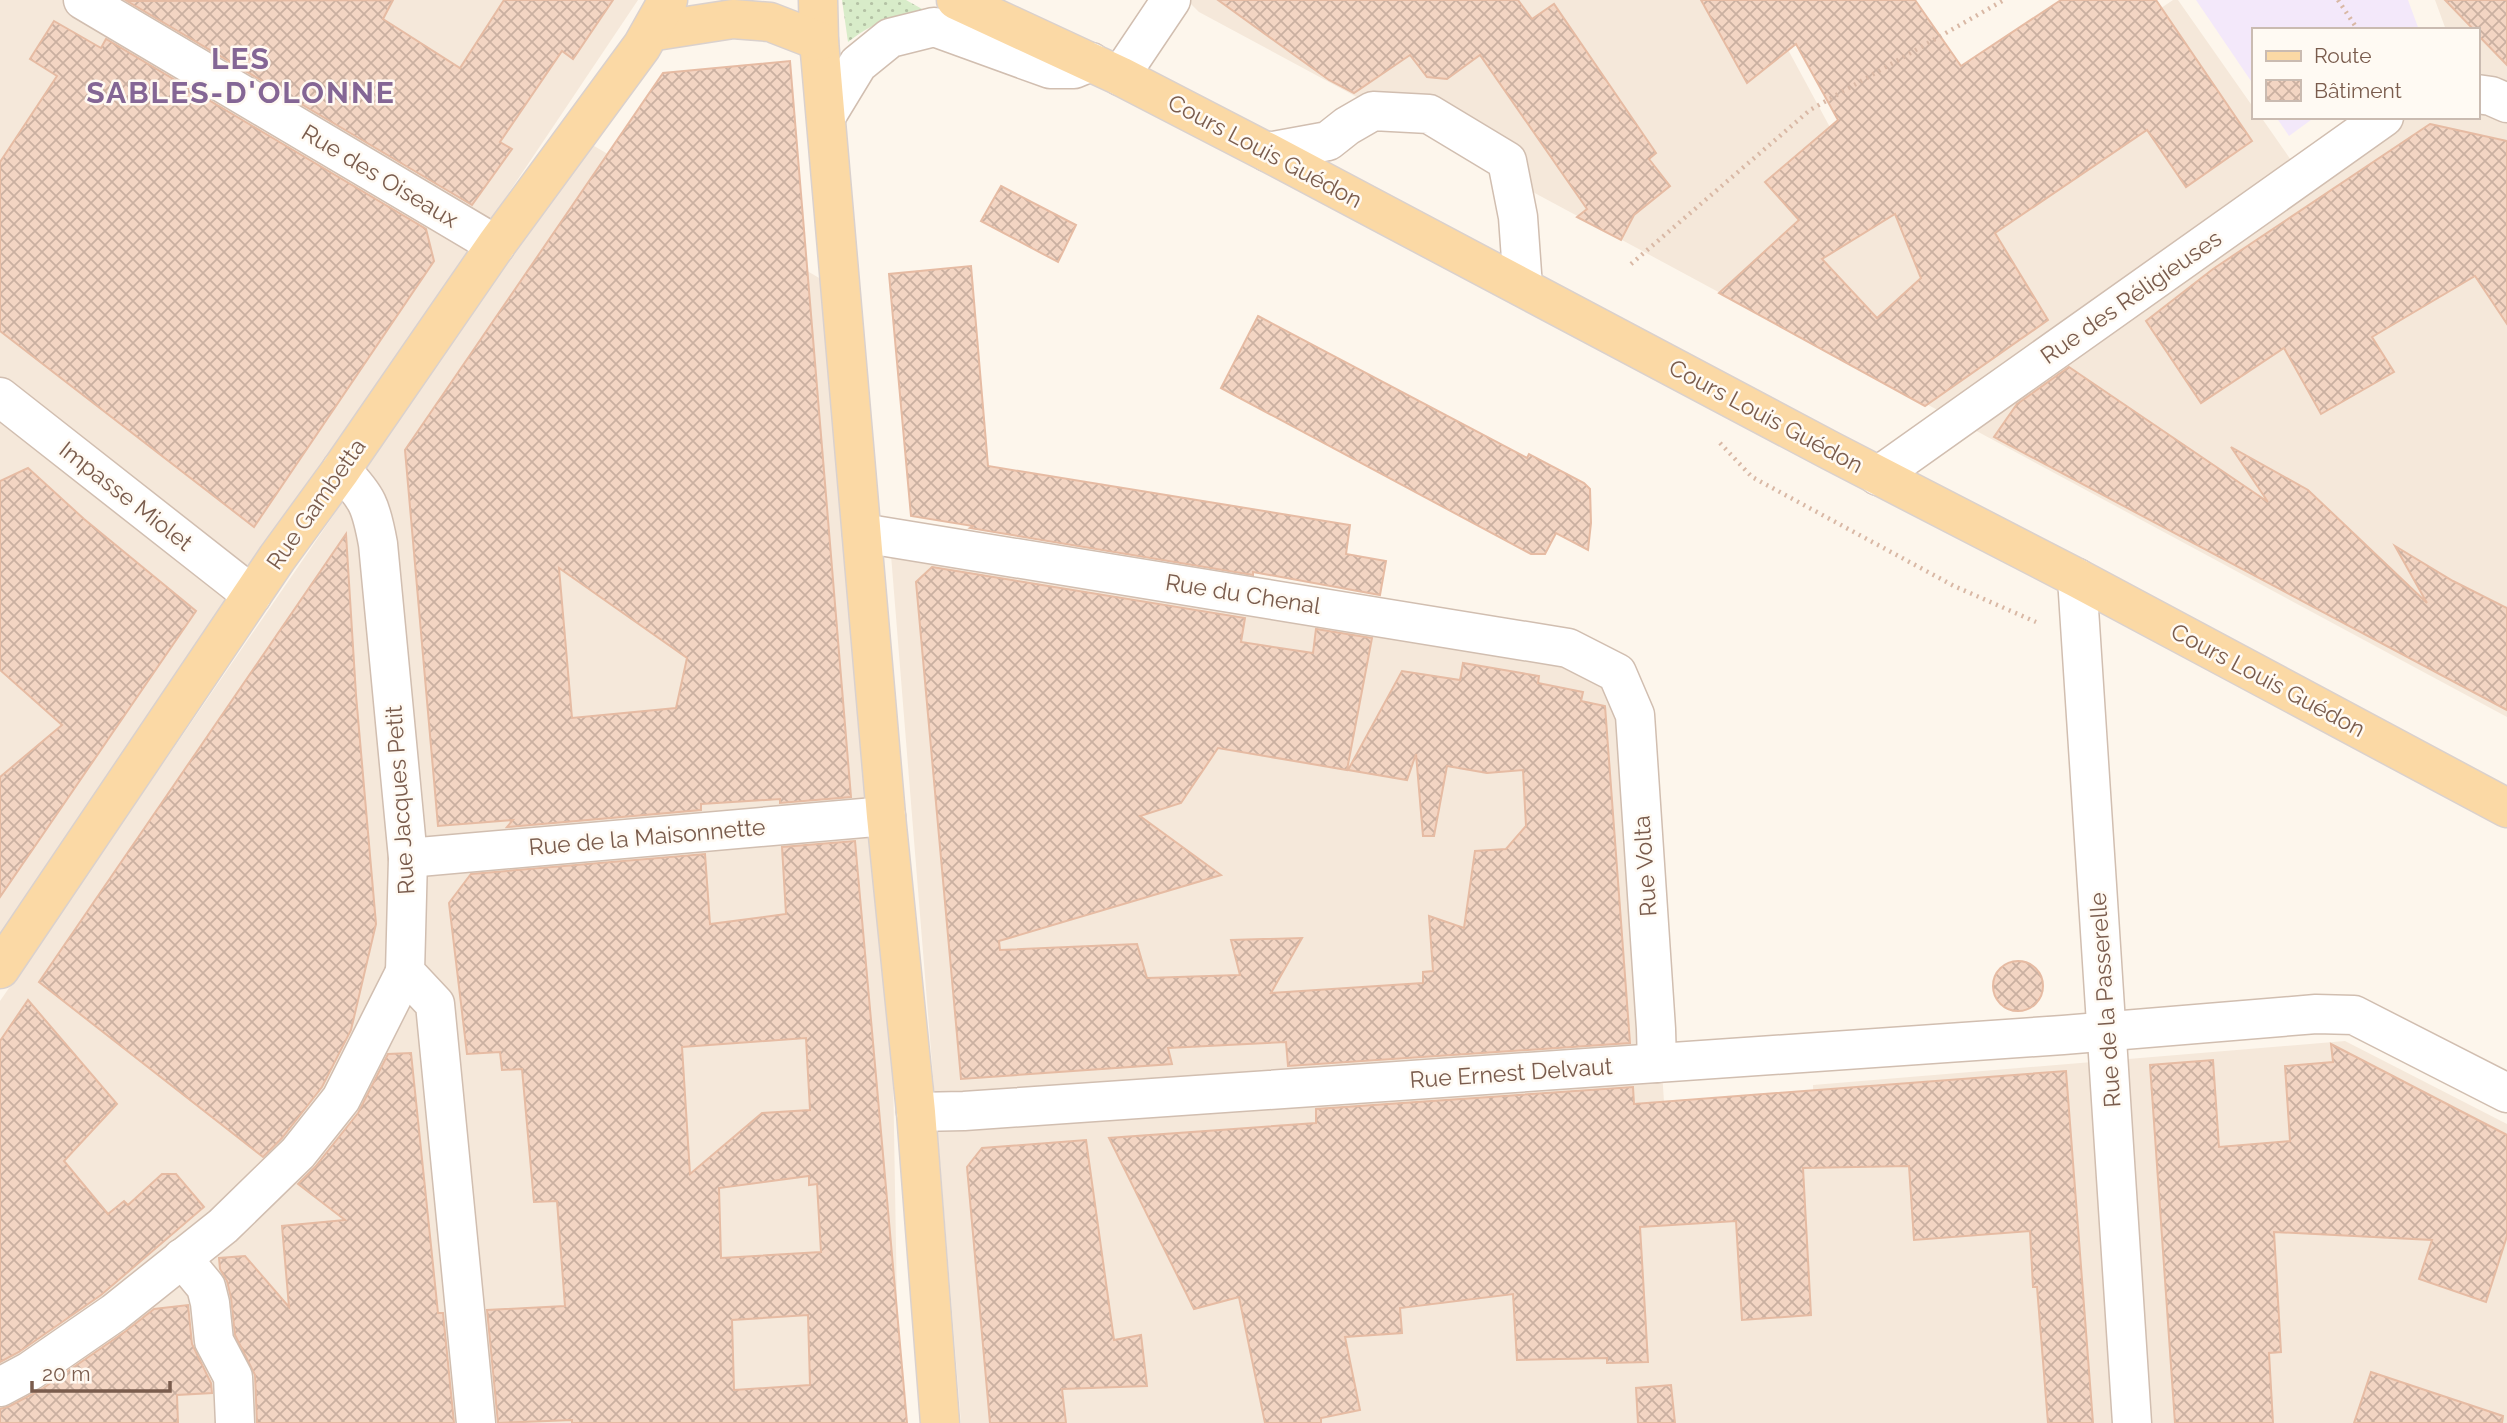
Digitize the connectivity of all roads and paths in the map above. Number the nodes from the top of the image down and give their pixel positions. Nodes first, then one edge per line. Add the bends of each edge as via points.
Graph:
1 (83, 0) edge
2 (692, 0) edge
3 (818, 0) edge
4 (956, 0) edge
5 (997, 0) edge
6 (1171, 0) edge
7 (2004, 0) edge
8 (2338, 0) edge
9 (657, 25) edge
10 (2357, 28) edge
11 (1022, 30) junction
12 (819, 41) junction
13 (1105, 69) junction
14 (2479, 94) edge
15 (2507, 103) edge
16 (827, 115) junction
17 (2381, 119) edge
18 (1267, 152) junction
19 (496, 245) junction
20 (1631, 264) dead end
21 (1522, 287) junction
22 (0, 397) edge
23 (341, 470) junction
24 (1878, 476) junction
25 (862, 533) junction
26 (2077, 578) junction
27 (252, 595) junction
28 (1617, 673) joint
29 (2507, 808) edge
30 (886, 816) junction
31 (408, 858) junction
32 (0, 969) edge
33 (405, 972) junction
34 (2107, 1032) junction
35 (1657, 1063) junction
36 (2507, 1093) edge
37 (916, 1112) junction
38 (182, 1258) junction
39 (0, 1387) edge
40 (235, 1423) edge
41 (476, 1423) edge
42 (940, 1423) edge
43 (2132, 1423) edge

1 - 19 street, Rue des Oiseaux
2 - 9 main road, Rue Gambetta
3 - 12 main road
4 - 11 main road, Cours Louis Guédon
5 - 11 main road
6 - 13 street
7 - 20 path via 1810,110
8 - 10 path
9 - 12 main road via 733,19 770,22
9 - 19 main road, Rue Gambetta
11 - 13 main road, Cours Louis Guédon
12 - 16 main road
13 - 16 street via 1050,69 934,27 882,44 858,64
13 - 18 main road, Cours Louis Guédon
14 - 15 street
16 - 25 main road
17 - 24 street, Rue des Réligieuses
18 - 21 main road, Cours Louis Guédon
18 - 21 street via 1328,141 1373,111 1429,114 1507,161 1518,217
19 - 23 main road, Rue Gambetta
21 - 24 main road, Cours Louis Guédon
22 - 27 street, Impasse Miolet
23 - 27 main road, Rue Gambetta
23 - 31 street, Rue Jacques Petit via 362,491 378,544
24 - 26 main road, Cours Louis Guédon
25 - 28 street, Rue du Chenal via 1568,648
25 - 30 main road
26 - 29 main road, Cours Louis Guédon
26 - 34 street, Rue de la Passerelle
27 - 32 main road, Rue Gambetta
28 - 35 street, Rue Volta via 1635,715
30 - 31 street, Rue de la Maisonnette
30 - 37 main road
31 - 33 street, Rue Jacques Petit
33 - 38 street via 341,1099 298,1153 223,1226
33 - 41 street via 435,1004
34 - 35 street, Rue Ernest Delvaut
34 - 36 street via 2316,1014 2354,1015
34 - 43 street, Rue de la Passerelle
35 - 37 street, Rue Ernest Delvaut
37 - 42 main road
38 - 39 street via 114,1313
38 - 40 street via 206,1287 214,1342 233,1377

